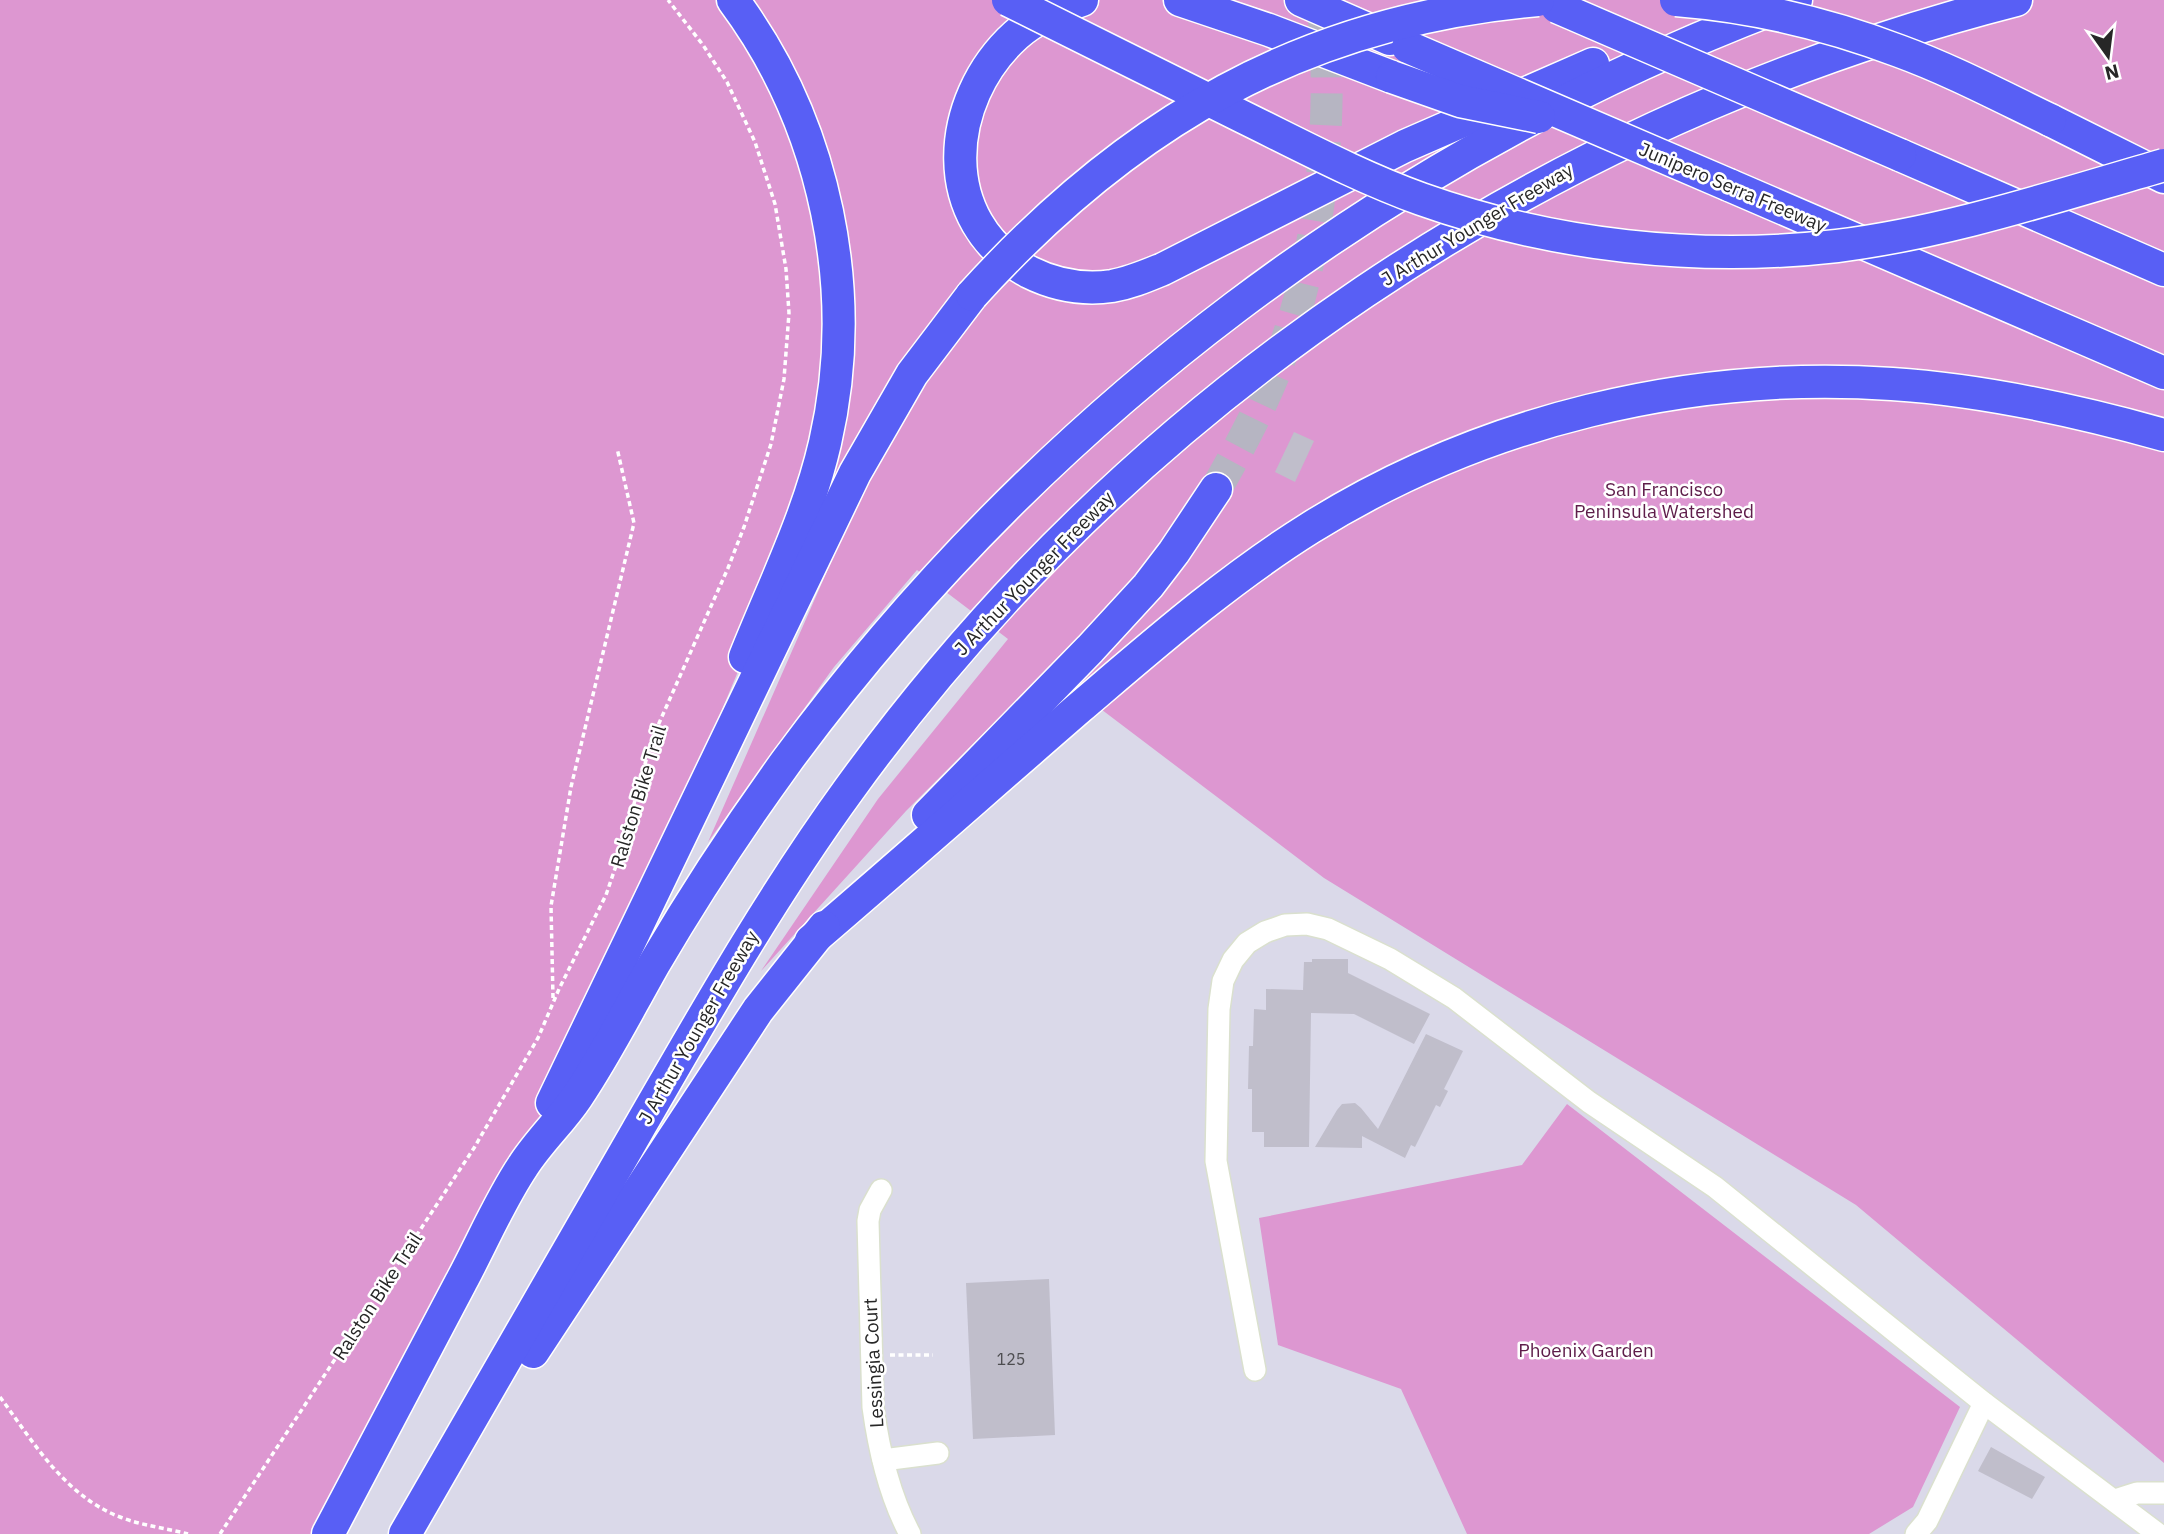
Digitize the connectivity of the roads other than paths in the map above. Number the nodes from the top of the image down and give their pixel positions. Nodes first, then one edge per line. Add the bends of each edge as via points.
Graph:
1 (733, 0) edge
2 (1007, 0) edge
3 (1082, 0) edge
4 (1180, 0) edge
5 (1301, 0) edge
6 (1676, 0) edge
7 (1796, 0) edge
8 (2016, 0) edge
9 (1546, 2) edge
10 (1719, 29) junction
11 (1595, 127) junction
12 (2164, 165) edge
13 (2164, 177) edge
14 (2164, 270) edge
15 (2164, 373) edge
16 (2164, 435) edge
17 (1216, 489) tunnel mouth
18 (657, 880) junction
19 (811, 942) junction
20 (522, 1167) junction
21 (881, 1190) dead end
22 (1255, 1370) dead end
23 (1984, 1403) junction
24 (938, 1453) dead end
25 (883, 1460) junction
26 (2164, 1493) edge
27 (2115, 1500) junction
28 (1928, 1530) edge
29 (406, 1532) edge
30 (328, 1534) edge
31 (910, 1534) edge
32 (2158, 1534) edge

1 - 18 highway via 784,83 818,172 838,288 836,377 825,445 811,489
2 - 12 highway, bridge via 1392,188 1479,217 1598,243 1727,252 1838,246 1956,224
3 - 10 highway via 1033,22 996,58 969,104 959,154 968,203 1000,251 1046,280 1085,287 1122,284 1163,269 1405,146 1603,60
4 - 11 highway, bridge via 1460,101
5 - 11 highway, Junipero Serra Freeway, bridge
6 - 13 highway, bridge via 1735,7 1863,38 1942,68
7 - 10 highway
8 - 29 highway, J Arthur Younger Freeway via 1876,41 1751,86 1639,134 1528,191 1309,329 1206,410 1101,502 938,675 802,856 716,995
9 - 14 highway, bridge
9 - 18 highway, bridge via 1474,8 1387,27 1303,54 1227,89 1158,130 1100,172 1026,237 931,347 874,437
10 - 20 highway via 1538,113 1387,201 1242,300 1074,440 943,573 811,729 695,896 577,1097
11 - 15 highway, Junipero Serra Freeway, bridge
16 - 19 highway via 1980,394 1889,384 1799,383 1636,401 1556,420 1469,449 1342,509 1231,582
17 - 19 highway via 1127,610
18 - 20 highway
19 - 29 highway via 739,1038 440,1500
20 - 30 highway
21 - 25 street, Lessingia Court via 868,1221 873,1408
22 - 23 street via 1216,1161 1219,1009 1223,981 1247,943 1275,928 1307,924 1328,929 1390,959 1454,998 1589,1102 1715,1187
23 - 27 street
23 - 28 street
24 - 25 street
25 - 31 street, Lessingia Court
26 - 27 street via 2137,1493
27 - 32 street

